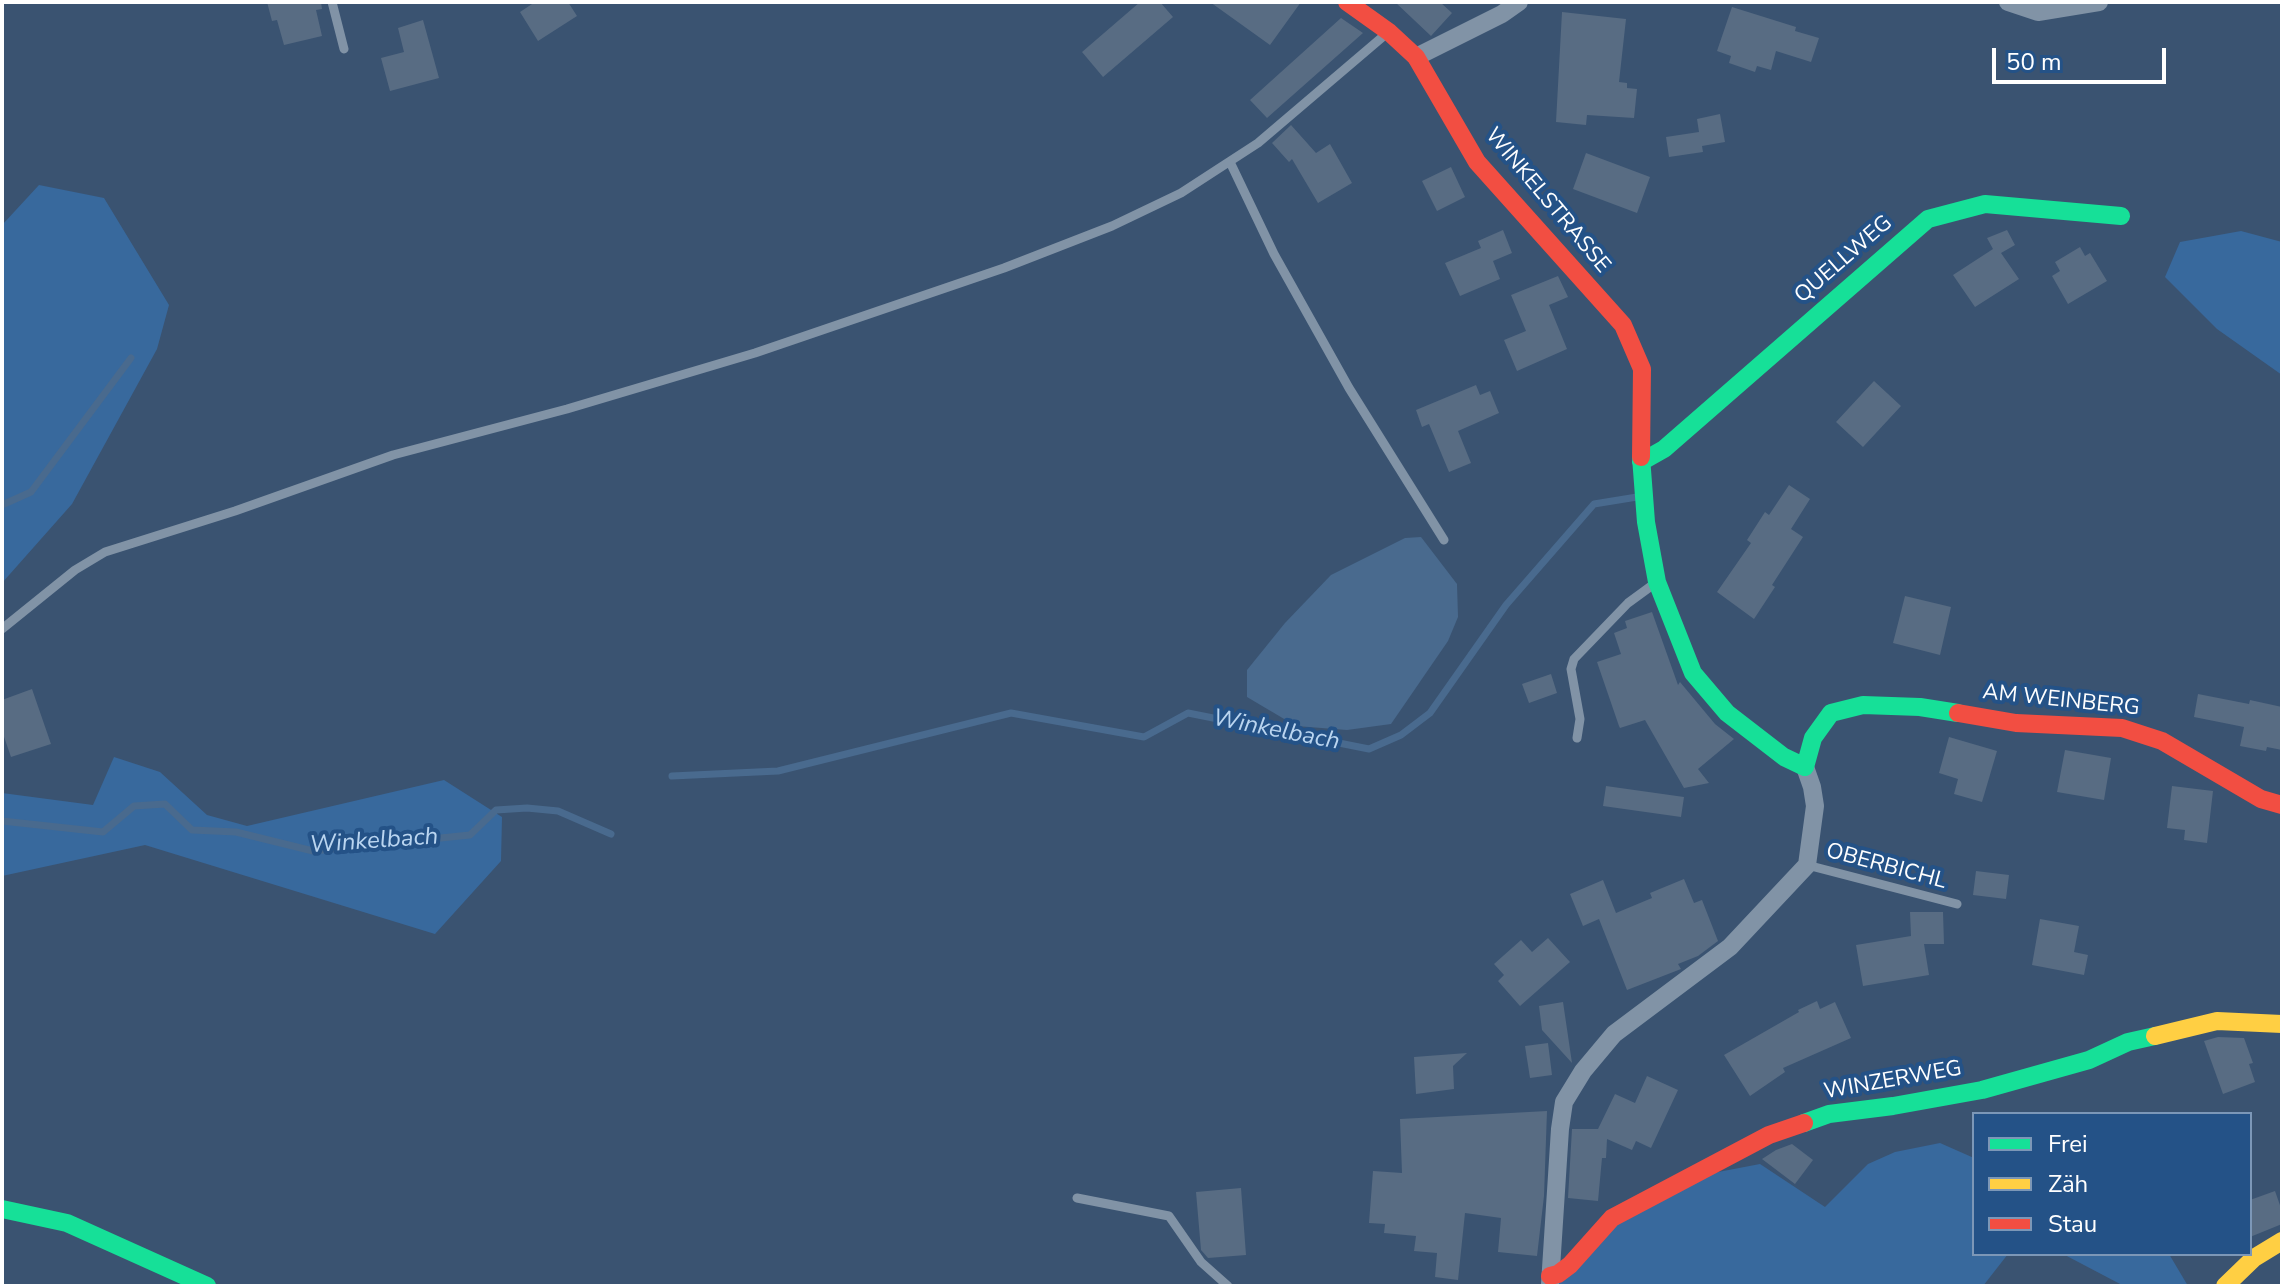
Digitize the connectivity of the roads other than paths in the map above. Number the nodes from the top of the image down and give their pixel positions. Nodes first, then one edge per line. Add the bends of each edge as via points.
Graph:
1 (332, 2) edge
2 (1347, 2) edge
3 (1519, 2) edge
4 (2008, 2) edge
5 (2099, 2) edge
6 (1389, 32) junction
7 (344, 49) dead end
8 (1416, 57) junction
9 (1230, 162) junction
10 (2121, 216) dead end
11 (1641, 462) junction
12 (1444, 540) dead end
13 (1657, 582) junction
14 (2, 629) edge
15 (1577, 738) dead end
16 (1805, 767) junction
17 (2282, 805) edge
18 (1807, 865) junction
19 (1957, 904) dead end
20 (2282, 1024) edge
21 (1077, 1198) dead end
22 (2, 1209) edge
23 (2282, 1241) edge
24 (1550, 1281) edge
25 (207, 1286) edge
26 (1228, 1286) edge
27 (2225, 1286) edge

1 - 7 lane
2 - 6 street, WINKELSTRASSE
3 - 8 street
4 - 5 street via 2038,12
6 - 8 street, WINKELSTRASSE
6 - 9 lane
8 - 11 street, WINKELSTRASSE via 1477,162 1623,325 1642,369
9 - 12 lane via 1349,388
9 - 14 lane via 1112,226 1004,268 755,353 393,455 105,552
10 - 11 street, QUELLWEG via 1985,204 1928,219 1664,449
11 - 13 street, WINKELSTRASSE
13 - 15 lane via 1628,603 1574,659
13 - 16 street, WINKELSTRASSE via 1693,673 1727,713
16 - 17 street, AM WEINBERG via 1813,738 1831,713 1863,705 1920,707 2016,723 2132,730 2162,741 2261,799
16 - 18 street via 1815,806
18 - 19 lane, OBERBICHL
18 - 24 street via 1730,947 1614,1034 1583,1071 1564,1102
20 - 24 street, WINZERWEG via 2217,1021 2128,1042 2089,1060 1982,1090 1829,1114 1769,1135 1612,1218
21 - 26 lane via 1169,1216 1201,1262
22 - 25 street via 67,1223
23 - 27 street via 2254,1258

